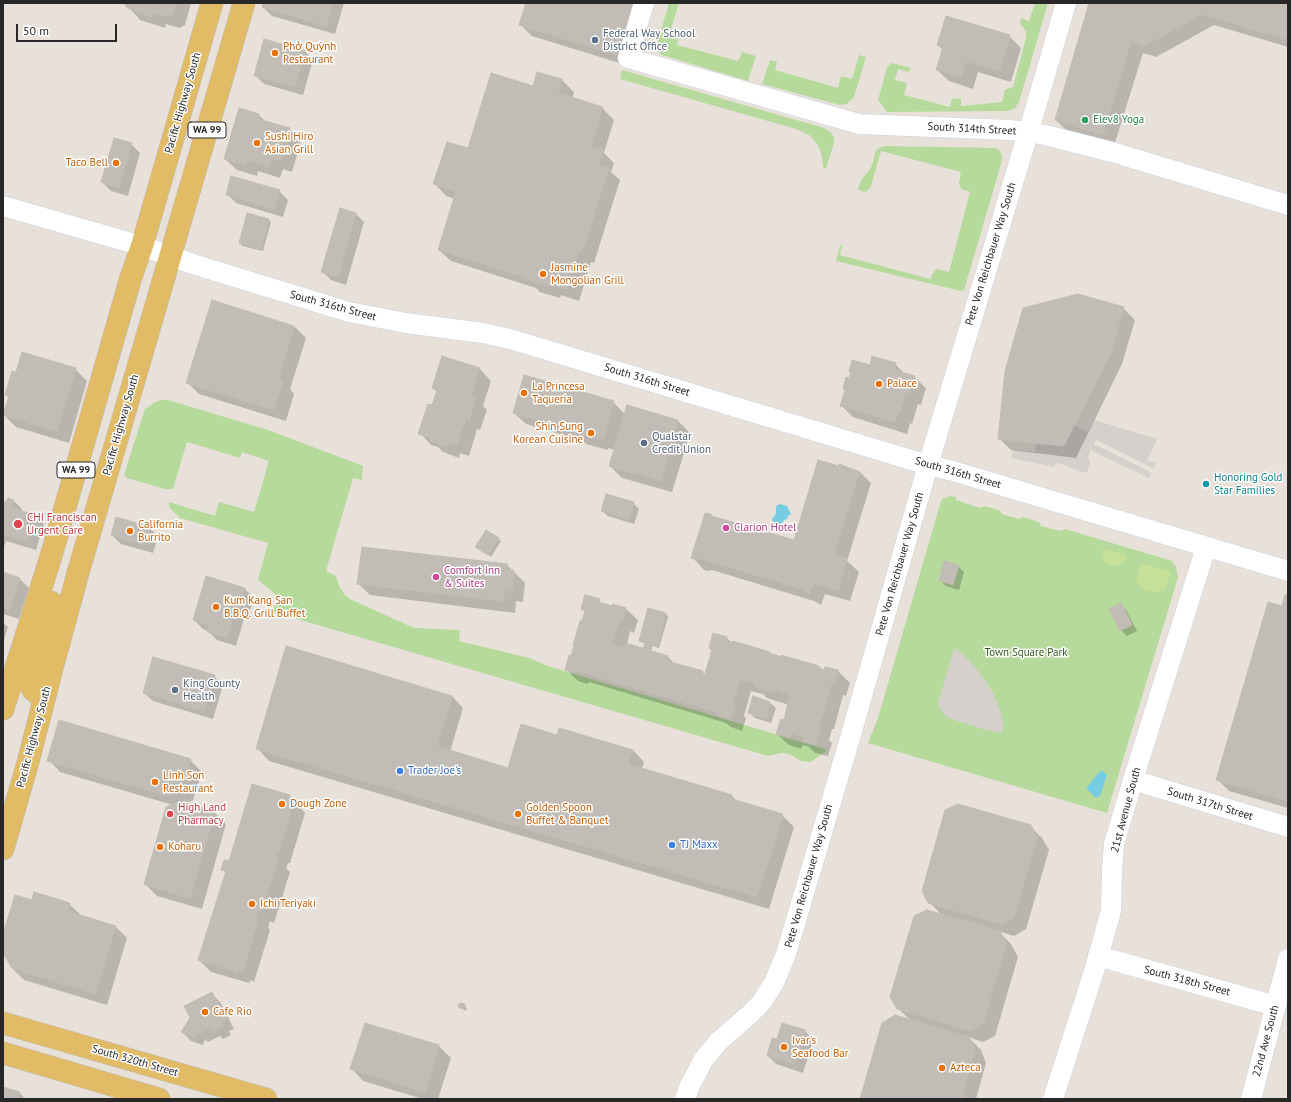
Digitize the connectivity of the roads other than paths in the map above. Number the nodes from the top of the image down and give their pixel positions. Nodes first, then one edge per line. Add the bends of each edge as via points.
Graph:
1 (212, 3) edge
2 (244, 3) edge
3 (644, 3) edge
4 (1066, 3) edge
5 (1028, 132) junction
6 (1288, 205) edge
7 (3, 206) edge
8 (142, 246) junction
9 (170, 256) junction
10 (928, 465) junction
11 (60, 525) junction
12 (1206, 547) junction
13 (1288, 571) edge
14 (44, 696) junction
15 (3, 708) edge
16 (1133, 780) junction
17 (1288, 827) edge
18 (3, 849) edge
19 (1098, 956) junction
20 (1288, 959) edge
21 (1276, 1006) junction
22 (3, 1023) edge
23 (3, 1054) edge
24 (159, 1099) edge
25 (266, 1099) edge
26 (685, 1099) edge
27 (1053, 1099) edge
28 (1251, 1099) edge

1 - 8 main road, Pacific Highway South / WA 99
2 - 9 main road, Pacific Highway South / WA 99
3 - 5 street, South 314th Street via 628,58 859,124
4 - 5 street, Pete Von Reichbauer Way South
5 - 6 street, South 314th Street via 1112,152
5 - 10 street, Pete Von Reichbauer Way South
7 - 8 street, South 316th Street
8 - 9 street, South 316th Street
8 - 11 main road, Pacific Highway South / WA 99
9 - 10 street, South 316th Street via 327,307 406,323 510,339
9 - 14 main road, Pacific Highway South / WA 99
10 - 12 street, South 316th Street
10 - 26 street, Pete Von Reichbauer Way South via 783,963 774,983 760,1003 718,1042 704,1059
11 - 14 main road via 54,591 30,685 33,690
11 - 15 main road, Pacific Highway South / WA 99
12 - 13 street, South 316th Street
12 - 16 street, 21st Avenue South
14 - 18 main road, Pacific Highway South / WA 99
16 - 17 street, South 317th Street
16 - 19 street, 21st Avenue South via 1114,844 1111,910
19 - 21 street, South 318th Street
19 - 27 street, 21st Avenue South
20 - 21 street, 22nd Ave South
21 - 28 street, 22nd Ave South
22 - 25 main road, South 320th Street
23 - 24 main road

